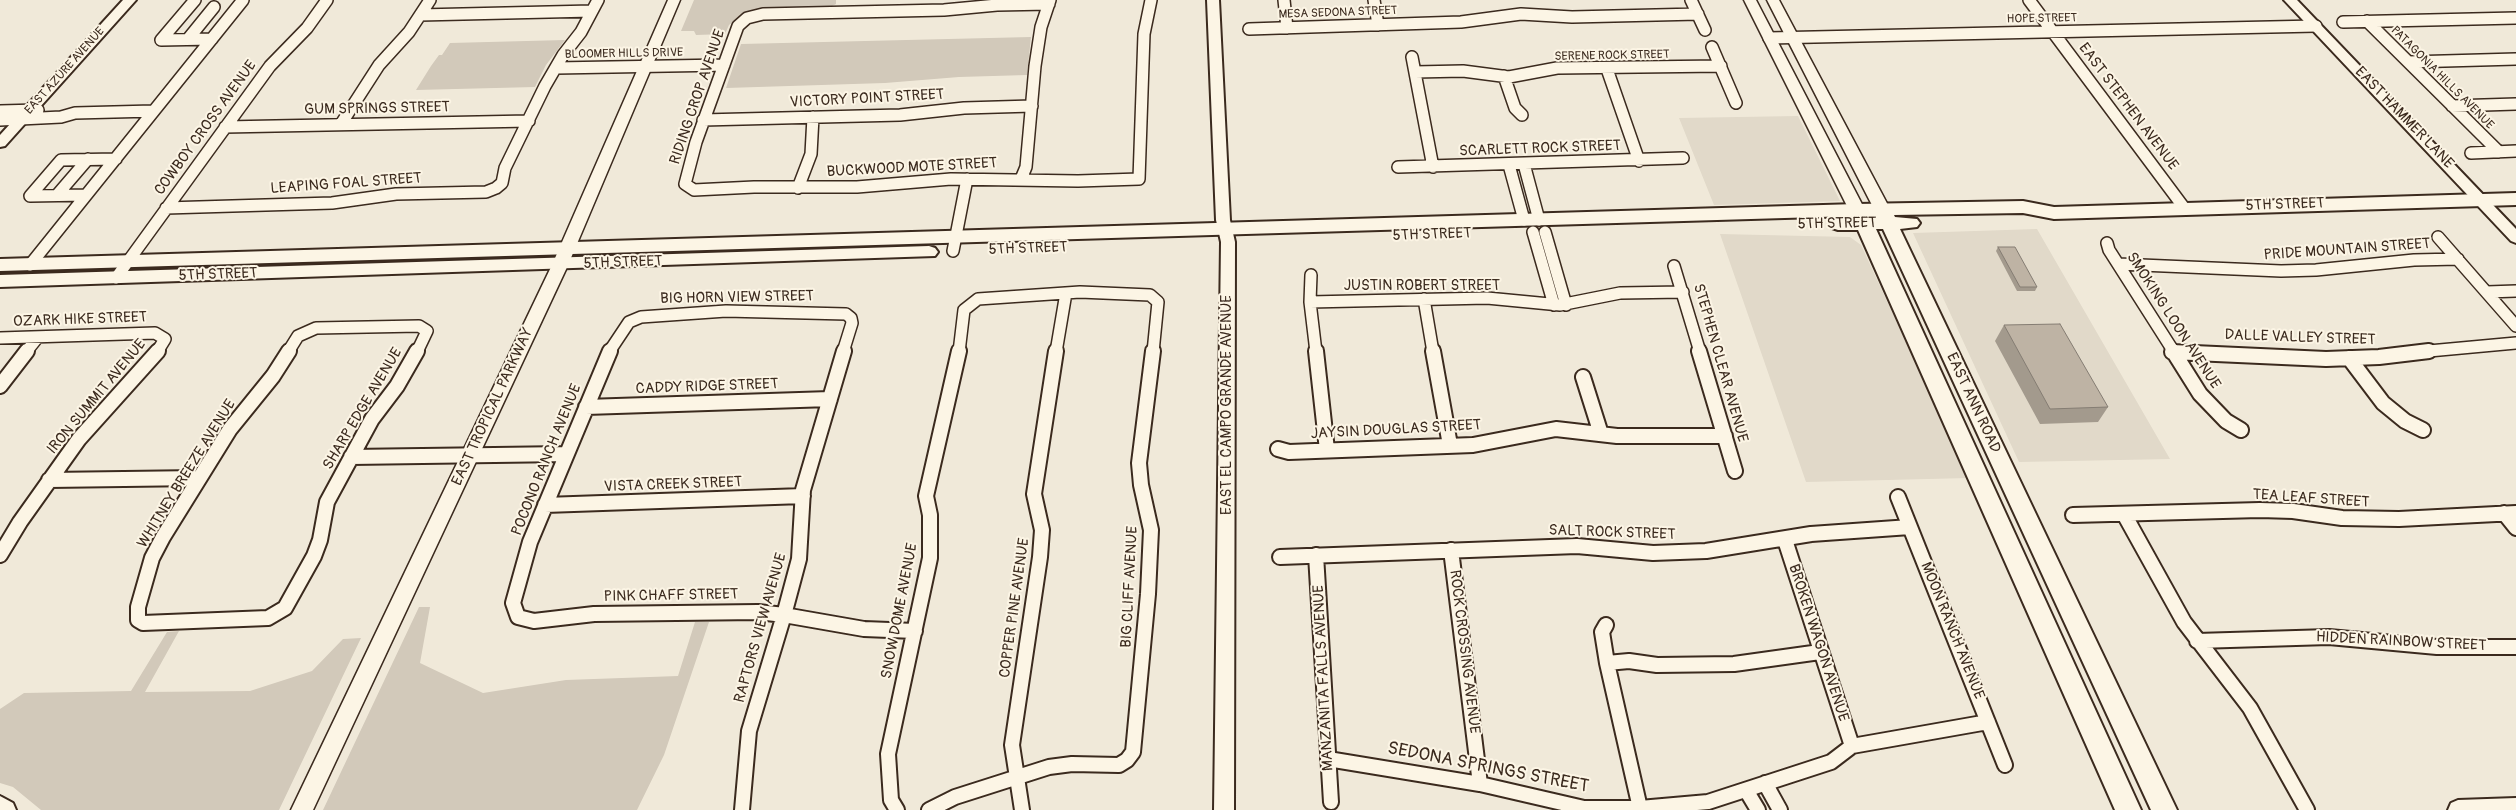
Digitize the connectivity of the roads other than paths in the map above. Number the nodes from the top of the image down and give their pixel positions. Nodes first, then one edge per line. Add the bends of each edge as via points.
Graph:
1 (130, 0) edge
2 (195, 0) edge
3 (243, 0) edge
4 (327, 0) edge
5 (430, 0) edge
6 (598, 0) edge
7 (674, 0) edge
8 (1151, 0) edge
9 (1213, 0) edge
10 (1284, 0) edge
11 (1374, 0) edge
12 (1691, 0) edge
13 (1750, 0) edge
14 (1774, 0) edge
15 (2028, 0) edge
16 (2290, 0) edge
17 (845, 2) dead end
18 (1050, 2) edge
19 (214, 7) dead end
20 (592, 11) junction
21 (844, 12) junction
22 (1698, 14) junction
23 (420, 15) junction
24 (2516, 18) edge
25 (2367, 21) junction
26 (2343, 22) dead end
27 (1378, 25) junction
28 (2316, 26) junction
29 (1287, 28) junction
30 (1248, 29) dead end
31 (1705, 30) dead end
32 (2053, 32) junction
33 (1793, 37) junction
34 (1769, 38) junction
35 (212, 39) junction
36 (188, 40) junction
37 (1712, 47) dead end
38 (1412, 57) dead end
39 (2516, 59) edge
40 (2409, 62) junction
41 (724, 65) junction
42 (645, 66) junction
43 (1721, 66) junction
44 (556, 68) junction
45 (1607, 69) junction
46 (1415, 72) junction
47 (1504, 76) junction
48 (1736, 103) dead end
49 (2516, 104) edge
50 (1032, 106) junction
51 (2452, 106) junction
52 (0, 111) edge
53 (153, 111) junction
54 (26, 115) junction
55 (1522, 115) dead end
56 (813, 117) junction
57 (0, 120) edge
58 (703, 120) junction
59 (529, 121) junction
60 (341, 124) junction
61 (225, 127) junction
62 (0, 143) edge
63 (2499, 152) junction
64 (2516, 152) edge
65 (2471, 153) dead end
66 (1683, 158) dead end
67 (88, 159) junction
68 (116, 159) junction
69 (1640, 161) junction
70 (1524, 164) junction
71 (1509, 165) junction
72 (1398, 167) dead end
73 (1434, 167) junction
74 (967, 179) junction
75 (1021, 180) junction
76 (688, 188) joint
77 (798, 188) junction
78 (57, 195) junction
79 (86, 195) junction
80 (2516, 198) edge
81 (2480, 199) junction
82 (166, 208) junction
83 (2185, 209) junction
84 (1886, 216) junction
85 (1861, 217) junction
86 (1535, 226) junction
87 (1226, 236) junction
88 (2438, 237) dead end
89 (2516, 238) edge
90 (2107, 243) dead end
91 (955, 245) junction
92 (564, 256) junction
93 (2458, 259) junction
94 (127, 262) junction
95 (2118, 264) junction
96 (0, 265) edge
97 (30, 265) junction
98 (1674, 266) dead end
99 (1311, 275) dead end
100 (116, 278) junction
101 (0, 281) edge
102 (2516, 291) edge
103 (1683, 292) junction
104 (2486, 292) junction
105 (1066, 293) junction
106 (1424, 299) junction
107 (1310, 302) junction
108 (1554, 305) junction
109 (1566, 305) junction
110 (846, 314) joint
111 (629, 322) joint
112 (2516, 326) edge
113 (304, 332) joint
114 (161, 336) joint
115 (38, 337) junction
116 (0, 338) edge
117 (2516, 344) edge
118 (2172, 352) junction
119 (2349, 358) junction
120 (1583, 377) dead end
121 (0, 386) edge
122 (830, 400) junction
123 (586, 407) junction
124 (2241, 430) dead end
125 (2423, 430) dead end
126 (1601, 434) junction
127 (1725, 436) junction
128 (1450, 445) junction
129 (1278, 449) dead end
130 (1327, 450) junction
131 (566, 454) junction
132 (470, 456) junction
133 (351, 457) junction
134 (1971, 462) junction
135 (1735, 471) dead end
136 (200, 478) junction
137 (49, 480) junction
138 (803, 496) junction
139 (1898, 497) dead end
140 (545, 505) junction
141 (2510, 513) edge
142 (2124, 514) junction
143 (2073, 515) dead end
144 (1910, 527) junction
145 (2032, 528) junction
146 (2516, 528) edge
147 (1785, 540) junction
148 (1451, 550) junction
149 (0, 554) edge
150 (1316, 554) junction
151 (1280, 557) dead end
152 (784, 615) junction
153 (518, 617) joint
154 (138, 620) joint
155 (1606, 625) dead end
156 (915, 631) junction
157 (2196, 641) junction
158 (2516, 647) edge
159 (1820, 652) junction
160 (1607, 663) junction
161 (1988, 722) junction
162 (1852, 746) junction
163 (1328, 759) junction
164 (2005, 765) dead end
165 (1016, 778) junction
166 (1480, 784) junction
167 (1765, 784) junction
168 (1746, 790) junction
169 (1331, 802) dead end
170 (0, 806) edge
171 (1640, 808) junction
172 (2516, 808) edge
173 (6, 810) edge
174 (302, 810) edge
175 (742, 810) edge
176 (897, 810) edge
177 (929, 810) edge
178 (1022, 810) edge
179 (1224, 810) edge
180 (1758, 810) edge
181 (1780, 810) edge
182 (2128, 810) edge
183 (2164, 810) edge
184 (2307, 810) edge
185 (2458, 810) edge

1 - 54 street, EAST AZURE AVENUE
2 - 36 street via 161,40
3 - 35 street
4 - 61 street, COWBOY CROSS AVENUE via 307,28 270,66
5 - 23 street
6 - 20 street
7 - 42 main road, EAST TROPICAL PARKWAY
8 - 75 street, BUCKWOOD MOTE STREET via 1144,34 1139,178
9 - 87 street, EAST EL CAMPO GRANDE AVENUE
10 - 29 street
11 - 27 street
12 - 22 street
13 - 34 main road, EAST ANN ROAD
14 - 33 main road, EAST ANN ROAD
15 - 32 street, EAST STEPHEN AVENUE
16 - 28 street, EAST HAMMER LANE
17 - 21 street
18 - 21 street via 944,10
18 - 50 street via 1041,27
19 - 36 street
20 - 23 street
20 - 44 street
21 - 41 street, RIDING CROP AVENUE via 763,14 747,18 738,26
22 - 27 street, MESA SEDONA STREET via 1572,18 1521,14 1470,21
22 - 31 street
23 - 60 street via 379,65
24 - 25 street
25 - 26 street
25 - 40 street, PATAGONIA HILLS AVENUE
27 - 29 street, MESA SEDONA STREET
28 - 32 street, HOPE STREET
28 - 81 street, EAST HAMMER LANE
29 - 30 street, MESA SEDONA STREET
32 - 33 street, HOPE STREET
32 - 83 street, EAST STEPHEN AVENUE
33 - 34 street, HOPE STREET
33 - 84 main road, EAST ANN ROAD
34 - 85 main road, EAST ANN ROAD
35 - 36 street
35 - 53 street
37 - 43 street
38 - 46 street
39 - 40 street
40 - 51 street, PATAGONIA HILLS AVENUE
41 - 42 street, BLOOMER HILLS DRIVE
41 - 58 street, RIDING CROP AVENUE
42 - 44 street, BLOOMER HILLS DRIVE
42 - 92 main road, EAST TROPICAL PARKWAY
43 - 45 street, SERENE ROCK STREET
43 - 48 street
44 - 59 street
45 - 47 street, SERENE ROCK STREET via 1557,68
45 - 69 street
46 - 47 street, SERENE ROCK STREET via 1463,71
46 - 73 street
47 - 55 street via 1515,108
49 - 51 street
50 - 56 street, VICTORY POINT STREET
50 - 75 street via 1026,167
51 - 63 street, PATAGONIA HILLS AVENUE
52 - 54 street
53 - 54 street via 75,113 60,117
53 - 68 street
54 - 57 street
54 - 62 street, EAST AZURE AVENUE
56 - 58 street, VICTORY POINT STREET
56 - 77 street via 811,154
58 - 76 street, RIDING CROP AVENUE via 685,180
59 - 60 street, GUM SPRINGS STREET
59 - 82 street, LEAPING FOAL STREET via 505,168 502,184 486,192 396,194 332,203
60 - 61 street, GUM SPRINGS STREET
61 - 82 street, COWBOY CROSS AVENUE
63 - 64 street
63 - 65 street
66 - 69 street, SCARLETT ROCK STREET
67 - 68 street
67 - 78 street
67 - 78 street via 61,160 30,196
68 - 79 street
69 - 70 street, SCARLETT ROCK STREET
70 - 71 street, SCARLETT ROCK STREET
70 - 86 street
71 - 73 street, SCARLETT ROCK STREET
71 - 86 street
72 - 73 street, SCARLETT ROCK STREET
74 - 75 street, BUCKWOOD MOTE STREET
74 - 77 street, BUCKWOOD MOTE STREET
74 - 91 street
76 - 77 street, BUCKWOOD MOTE STREET
78 - 79 street
79 - 97 street
80 - 81 main road, 5TH STREET
81 - 83 main road, 5TH STREET
81 - 89 street, EAST HAMMER LANE
82 - 94 street, COWBOY CROSS AVENUE
83 - 84 main road, 5TH STREET via 2054,213 2034,220
84 - 85 main road, 5TH STREET
84 - 145 main road, EAST ANN ROAD
85 - 86 main road, 5TH STREET via 1744,225
85 - 86 main road, 5TH STREET via 1602,217
85 - 134 main road, EAST ANN ROAD
86 - 87 main road, 5TH STREET
86 - 87 main road, 5TH STREET via 1475,234
86 - 108 street
86 - 109 street
87 - 91 main road, 5TH STREET
87 - 179 street, EAST EL CAMPO GRANDE AVENUE
88 - 93 street
90 - 95 street, SMOKING LOON AVENUE
91 - 92 main road, 5TH STREET
92 - 94 main road, 5TH STREET
92 - 100 main road, 5TH STREET
92 - 132 main road, EAST TROPICAL PARKWAY
93 - 95 street, PRIDE MOUNTAIN STREET via 2406,260 2281,271
93 - 104 street
94 - 97 main road, 5TH STREET
94 - 100 street, COWBOY CROSS AVENUE
95 - 118 street, SMOKING LOON AVENUE
96 - 97 main road, 5TH STREET
98 - 103 street, STEPHEN CLEAR AVENUE
99 - 107 street
100 - 101 main road, 5TH STREET
102 - 104 street
103 - 109 street, JUSTIN ROBERT STREET via 1620,293
103 - 127 street, STEPHEN CLEAR AVENUE
104 - 112 street
105 - 156 street, SNOW DOME AVENUE via 978,300 964,310 959,352 928,481 930,558
105 - 165 street, COPPER PINE AVENUE via 1036,474 1034,494 1042,530 1030,636 1014,723 1012,745
105 - 165 street, BIG CLIFF AVENUE via 1144,293 1158,302 1139,463 1151,530 1133,752 1119,765 1072,764 1049,767
106 - 107 street, JUSTIN ROBERT STREET
106 - 108 street, JUSTIN ROBERT STREET via 1487,298
106 - 128 street
107 - 130 street
108 - 109 street, JUSTIN ROBERT STREET
110 - 111 street, BIG HORN VIEW STREET via 726,311 641,316
110 - 122 street, RAPTORS VIEW AVENUE via 852,323
111 - 123 street, POCONO RANCH AVENUE via 608,356
113 - 133 street, SHARP EDGE AVENUE via 316,328 419,326 427,331
113 - 136 street, WHITNEY BREEZE AVENUE via 230,429
114 - 115 street, OZARK HIKE STREET via 155,333
114 - 137 street, IRON SUMMIT AVENUE via 165,339 157,352 79,439
115 - 116 street, OZARK HIKE STREET
115 - 121 street
117 - 119 street, DALLE VALLEY STREET
118 - 119 street, DALLE VALLEY STREET
118 - 124 street, SMOKING LOON AVENUE via 2206,402
119 - 125 street via 2383,403 2405,421
120 - 126 street
122 - 123 street, CADDY RIDGE STREET
122 - 138 street, RAPTORS VIEW AVENUE
123 - 131 street, POCONO RANCH AVENUE
126 - 127 street, JAYSIN DOUGLAS STREET
126 - 128 street, JAYSIN DOUGLAS STREET via 1556,429 1473,445
127 - 135 street, STEPHEN CLEAR AVENUE
128 - 130 street, JAYSIN DOUGLAS STREET
129 - 130 street, JAYSIN DOUGLAS STREET via 1289,452
131 - 132 street
131 - 140 street, POCONO RANCH AVENUE
132 - 133 street
132 - 174 main road, EAST TROPICAL PARKWAY
133 - 154 street, SHARP EDGE AVENUE via 327,502 314,556 285,608 277,615 268,618 161,620 142,624
134 - 145 main road via 1984,464 1991,470
134 - 182 main road, EAST ANN ROAD
136 - 137 street
136 - 154 street, WHITNEY BREEZE AVENUE via 152,558 138,607
137 - 149 street, IRON SUMMIT AVENUE
138 - 140 street, VISTA CREEK STREET
138 - 152 street, RAPTORS VIEW AVENUE via 799,559
139 - 144 street, MOON RANCH AVENUE
140 - 153 street, POCONO RANCH AVENUE via 530,542 513,603
141 - 142 street, TEA LEAF STREET via 2399,519 2342,518 2293,511
141 - 146 street
142 - 143 street, TEA LEAF STREET
142 - 157 street
144 - 147 street, SALT ROCK STREET via 1811,534
144 - 161 street, MOON RANCH AVENUE
145 - 183 main road, EAST ANN ROAD
147 - 148 street, SALT ROCK STREET via 1706,551 1653,553 1577,546
147 - 159 street, BROKEN WAGON AVENUE
148 - 150 street, SALT ROCK STREET
148 - 166 street, ROCK CROSSING AVENUE
150 - 151 street, SALT ROCK STREET
150 - 163 street, MANZANITA FALLS AVENUE
152 - 153 street, PINK CHAFF STREET via 721,612 594,614 534,621
152 - 156 street, PINK CHAFF STREET via 864,628
152 - 175 street, RAPTORS VIEW AVENUE via 749,731
155 - 160 street via 1602,632
156 - 176 street, SNOW DOME AVENUE via 888,754 891,800
157 - 158 street, HIDDEN RAINBOW STREET via 2329,637 2437,647
157 - 184 street via 2250,708
159 - 160 street via 1734,664
159 - 162 street, BROKEN WAGON AVENUE
160 - 171 street
161 - 162 street, SEDONA SPRINGS STREET
161 - 164 street, MOON RANCH AVENUE
162 - 167 street, SEDONA SPRINGS STREET via 1832,762
163 - 166 street, SEDONA SPRINGS STREET
163 - 169 street, MANZANITA FALLS AVENUE
165 - 177 street via 954,797
165 - 178 street, COPPER PINE AVENUE
166 - 171 street, SEDONA SPRINGS STREET via 1584,808
167 - 168 street, SEDONA SPRINGS STREET
167 - 181 street
168 - 171 street, SEDONA SPRINGS STREET via 1708,802
168 - 180 street
170 - 173 street
172 - 185 street

